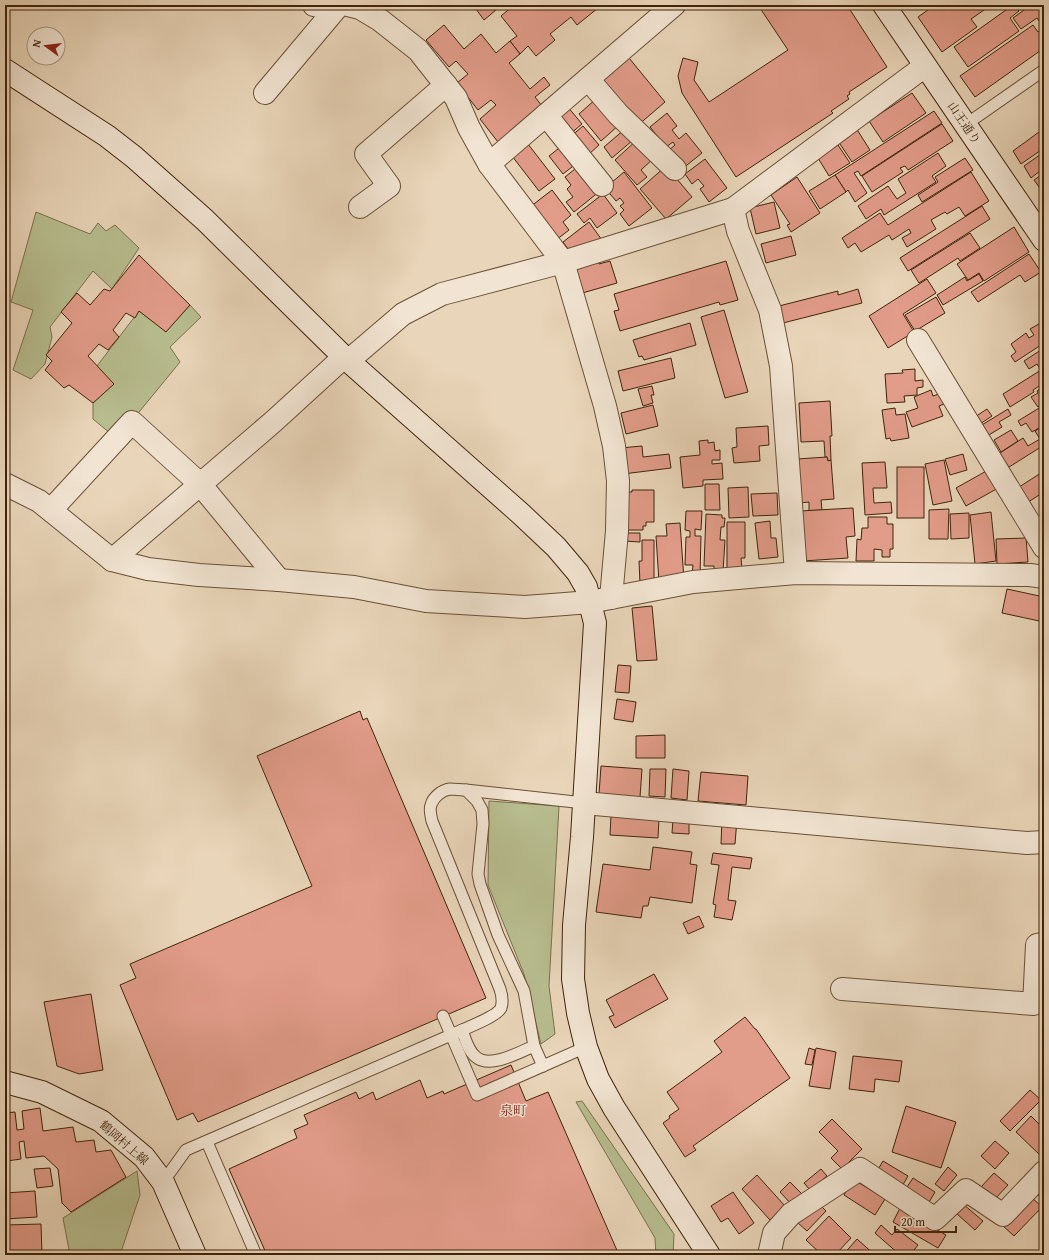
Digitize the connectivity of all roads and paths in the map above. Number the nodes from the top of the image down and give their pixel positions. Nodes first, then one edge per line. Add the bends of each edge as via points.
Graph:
1 (314, 5) edge
2 (331, 5) edge
3 (339, 5) edge
4 (348, 5) edge
5 (674, 5) edge
6 (884, 5) edge
7 (925, 66) junction
8 (5, 70) edge
9 (1044, 70) edge
10 (588, 79) junction
11 (446, 85) junction
12 (265, 93) dead end
13 (546, 115) junction
14 (965, 125) junction
15 (489, 164) junction
16 (675, 169) dead end
17 (602, 185) dead end
18 (360, 207) dead end
19 (733, 209) junction
20 (1040, 227) edge
21 (563, 262) junction
22 (918, 340) dead end
23 (346, 359) junction
24 (5, 484) edge
25 (200, 484) junction
26 (51, 510) junction
27 (1044, 547) edge
28 (112, 560) junction
29 (796, 573) junction
30 (1044, 577) edge
31 (279, 580) junction
32 (611, 598) junction
33 (590, 602) junction
34 (466, 790) junction
35 (584, 803) junction
36 (1044, 842) edge
37 (1044, 944) edge
38 (842, 989) dead end
39 (443, 1016) dead end
40 (462, 1030) junction
41 (451, 1035) junction
42 (534, 1046) junction
43 (586, 1047) junction
44 (543, 1066) junction
45 (5, 1082) edge
46 (207, 1142) junction
47 (1044, 1172) edge
48 (163, 1182) junction
49 (194, 1255) edge
50 (256, 1255) edge
51 (709, 1255) edge
52 (769, 1255) edge

1 - 2 street
3 - 12 street
4 - 11 street via 360,8 380,20 418,50
5 - 10 street
6 - 7 street, 山王通り
7 - 14 street, 山王通り
7 - 19 street
8 - 23 street via 107,136 134,157 205,220
9 - 14 lane
10 - 13 street
10 - 16 street via 618,114
11 - 15 street via 456,98
11 - 18 street via 366,154 390,186
13 - 15 street
13 - 17 street
14 - 20 street, 山王通り
15 - 21 street
19 - 21 street
19 - 29 street via 738,231 770,310 782,366
21 - 23 street via 442,294 403,314
21 - 32 street via 605,406 614,446 618,481
22 - 27 street
23 - 25 street
23 - 33 street via 556,547 578,573 586,586
24 - 26 street
25 - 26 street via 132,422
25 - 28 street
25 - 31 street
26 - 28 street
28 - 31 street via 148,569
29 - 30 street
29 - 32 street via 693,582
31 - 33 street via 354,587 426,601 525,607
32 - 33 street
33 - 35 street via 595,623
34 - 35 lane
34 - 40 lane via 444,791 431,804 430,812 503,1000 501,1009 492,1016
34 - 42 lane via 482,810 478,874 480,884 498,935 524,991
35 - 36 street via 1027,843
35 - 43 street via 574,924 573,979
37 - 38 street via 1038,945 1034,1004
39 - 41 lane
40 - 41 lane
40 - 42 lane via 476,1058 494,1062
41 - 44 lane via 477,1095
41 - 46 lane
42 - 44 lane
43 - 44 lane
43 - 51 street via 598,1079 614,1108
45 - 48 street, 鶴岡村上線 via 42,1092 101,1121 144,1157
46 - 48 lane via 186,1150
46 - 50 lane
47 - 52 street via 1004,1215 966,1190 935,1220 860,1169 791,1214 774,1233
48 - 49 street, 鶴岡村上線

